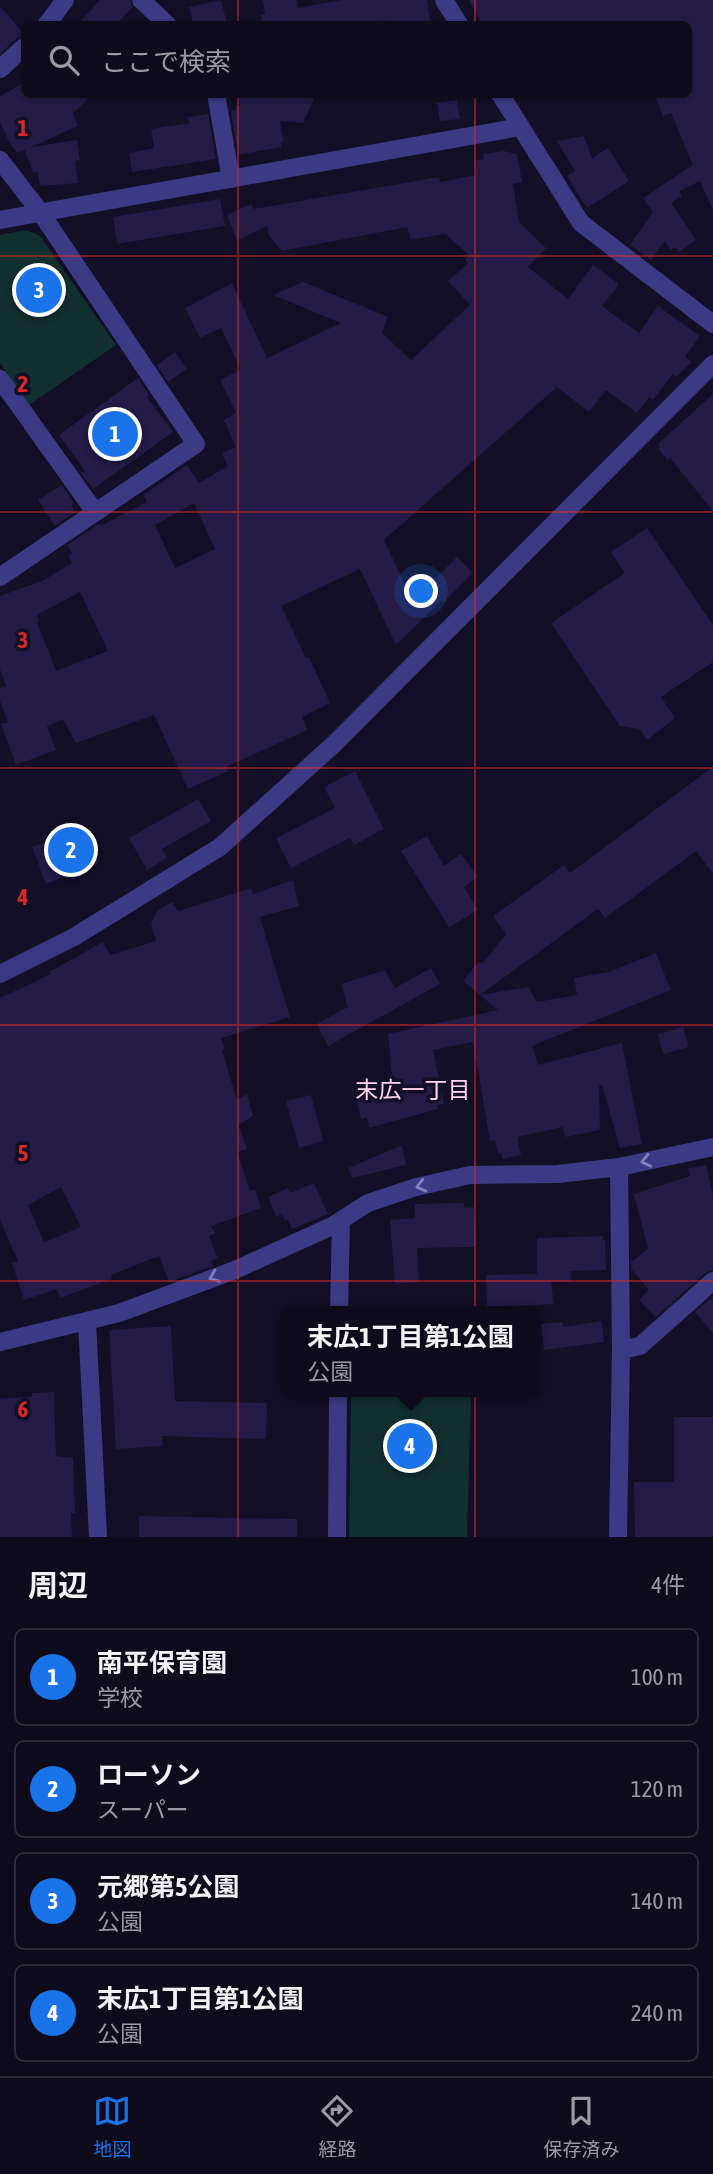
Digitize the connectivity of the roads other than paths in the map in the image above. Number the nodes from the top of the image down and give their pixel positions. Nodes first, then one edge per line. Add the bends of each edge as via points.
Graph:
1 (65, 0) edge
2 (141, 0) edge
3 (444, 0) edge
4 (49, 21) edge
5 (164, 21) edge
6 (457, 21) edge
7 (21, 50) edge
8 (0, 69) edge
9 (217, 98) edge
10 (502, 98) edge
11 (520, 127) junction
12 (0, 160) edge
13 (231, 178) junction
14 (41, 213) junction
15 (0, 220) edge
16 (713, 324) edge
17 (713, 364) edge
18 (0, 379) edge
19 (95, 513) junction
20 (0, 577) edge
21 (0, 974) edge
22 (713, 1147) edge
23 (618, 1167) junction
24 (341, 1221) junction
25 (713, 1281) edge
26 (339, 1306) edge
27 (87, 1321) junction
28 (0, 1342) edge
29 (621, 1350) junction
30 (338, 1397) edge
31 (98, 1537) edge
32 (337, 1537) edge
33 (618, 1537) edge

1 - 4 street
2 - 5 street
3 - 6 street
7 - 8 street
9 - 13 street
10 - 11 street
11 - 13 street
11 - 16 street via 581,223
12 - 14 street
13 - 14 street
14 - 15 street
14 - 19 street via 196,444
17 - 21 street via 334,744 220,848 74,937
18 - 19 street
19 - 20 street
22 -> 23 street
23 -> 24 street via 558,1174 470,1175 368,1203
23 - 29 street
24 - 26 street
24 -> 27 street via 235,1270
25 - 29 street via 640,1346
27 - 28 street
27 - 31 street
29 - 33 street
30 - 32 street

